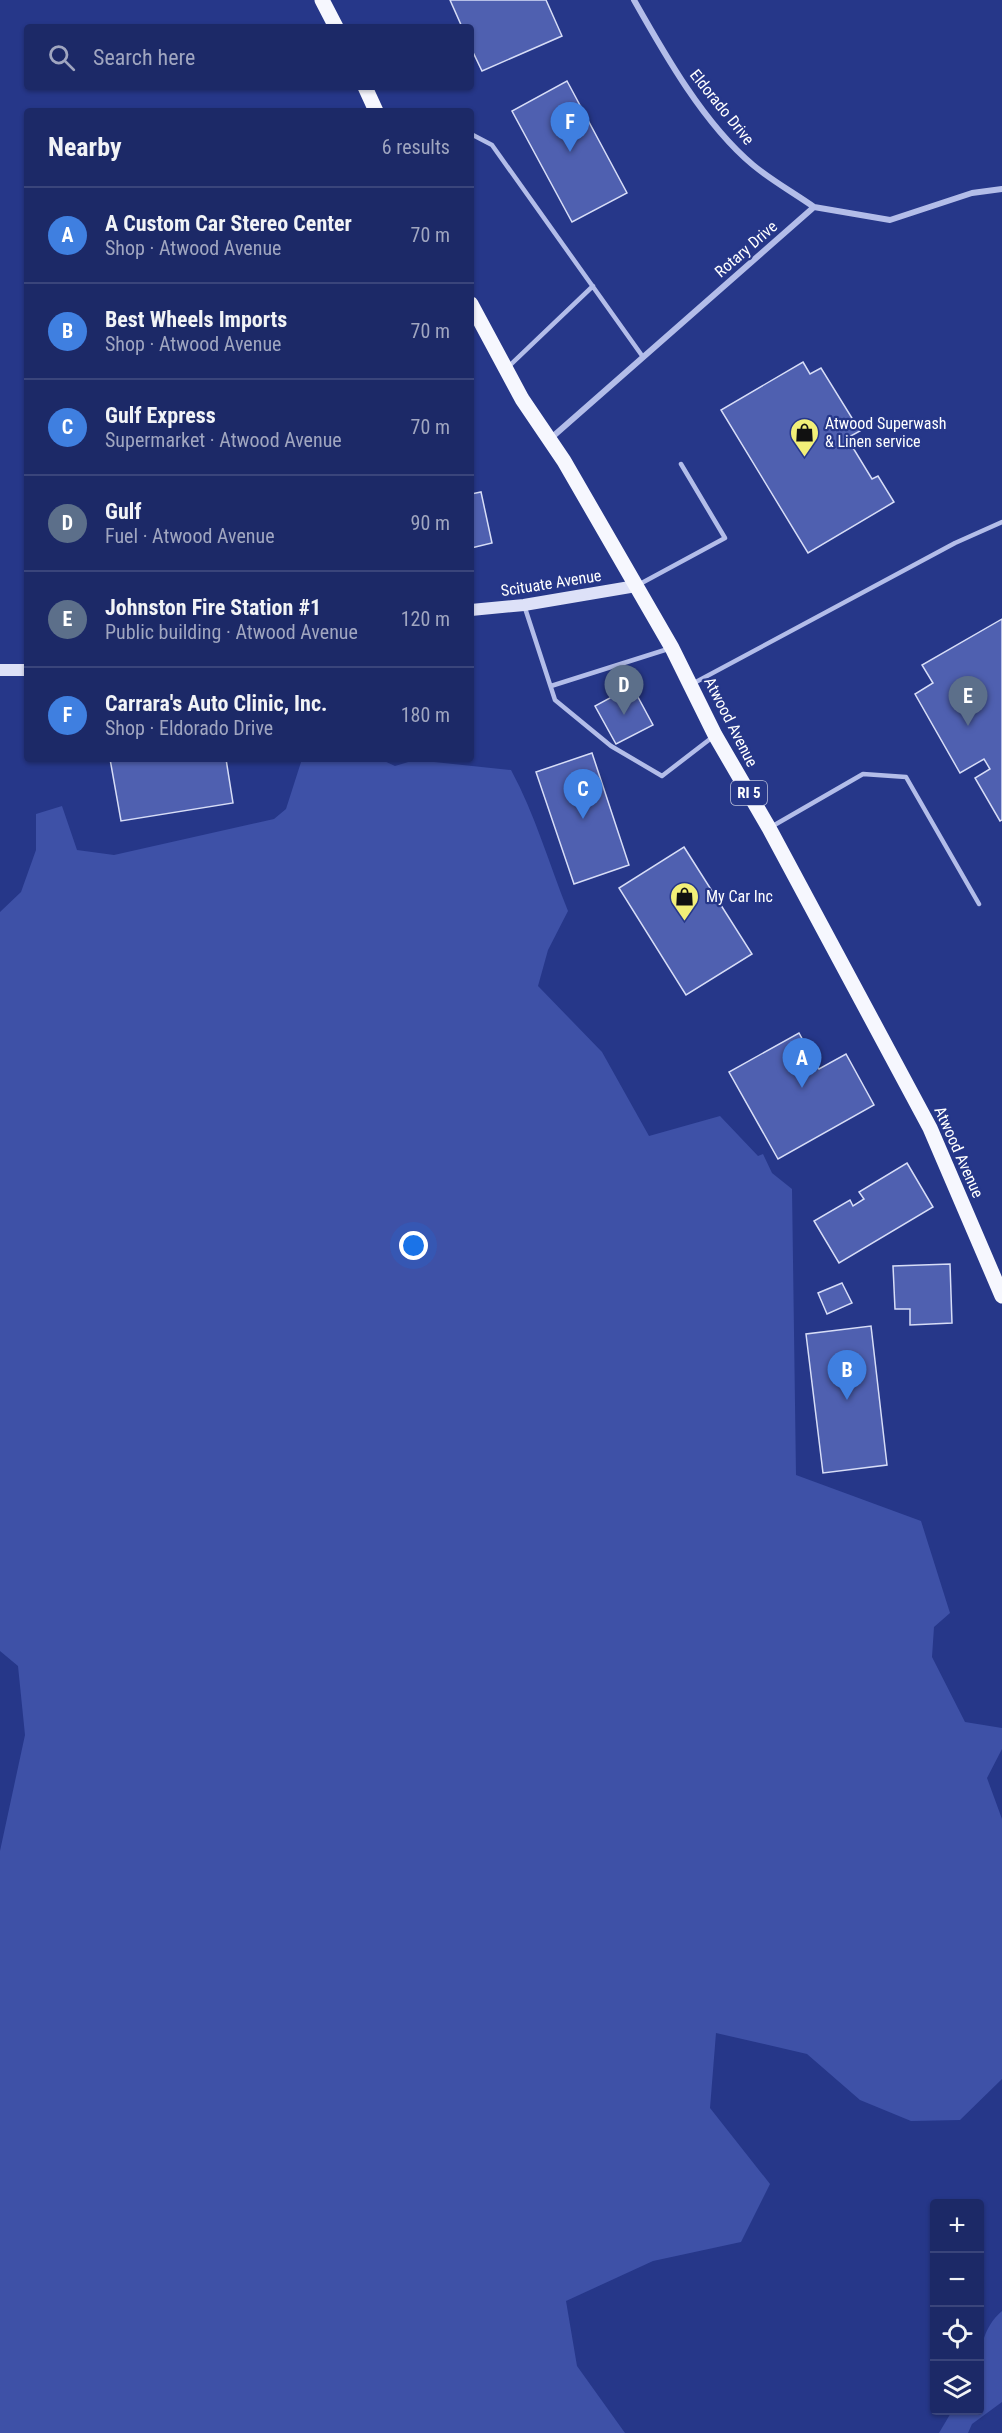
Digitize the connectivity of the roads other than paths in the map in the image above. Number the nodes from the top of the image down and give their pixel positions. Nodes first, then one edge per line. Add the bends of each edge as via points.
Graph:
1 (322, 0) edge
2 (634, 0) edge
3 (334, 24) edge
4 (366, 90) edge
5 (375, 108) edge
6 (474, 136) edge
7 (1002, 189) edge
8 (814, 207) junction
9 (593, 286) junction
10 (474, 310) edge
11 (644, 357) junction
12 (506, 369) junction
13 (549, 439) junction
14 (681, 464) dead end
15 (1002, 522) edge
16 (636, 586) junction
17 (524, 605) junction
18 (474, 610) edge
19 (672, 648) junction
20 (0, 670) edge
21 (24, 670) edge
22 (692, 685) junction
23 (551, 687) junction
24 (715, 735) junction
25 (769, 828) junction
26 (979, 904) dead end
27 (1002, 1296) edge

1 - 3 main road
2 - 8 street, Eldorado Drive via 670,63 722,133 752,165
4 - 5 main road
6 - 9 lane via 492,145
7 - 8 street via 972,193 890,220
8 - 11 street, Rotary Drive
9 - 11 lane
9 - 12 lane
10 - 12 main road, Atwood Avenue / RI 5
11 - 13 street, Rotary Drive
12 - 13 main road, Atwood Avenue / RI 5
13 - 16 main road, Atwood Avenue / RI 5
14 - 16 lane via 725,538
15 - 22 lane via 955,543
16 - 17 street, Scituate Avenue
16 - 19 main road, Atwood Avenue / RI 5
17 - 18 street, Scituate Avenue
17 - 23 lane
19 - 22 main road, Atwood Avenue / RI 5
19 - 23 lane
20 - 21 street
22 - 24 main road, Atwood Avenue / RI 5
23 - 24 lane via 555,700 611,746 662,776
24 - 25 main road, Atwood Avenue / RI 5
25 - 26 lane via 863,774 906,777
25 - 27 main road, Atwood Avenue / RI 5 via 930,1128

